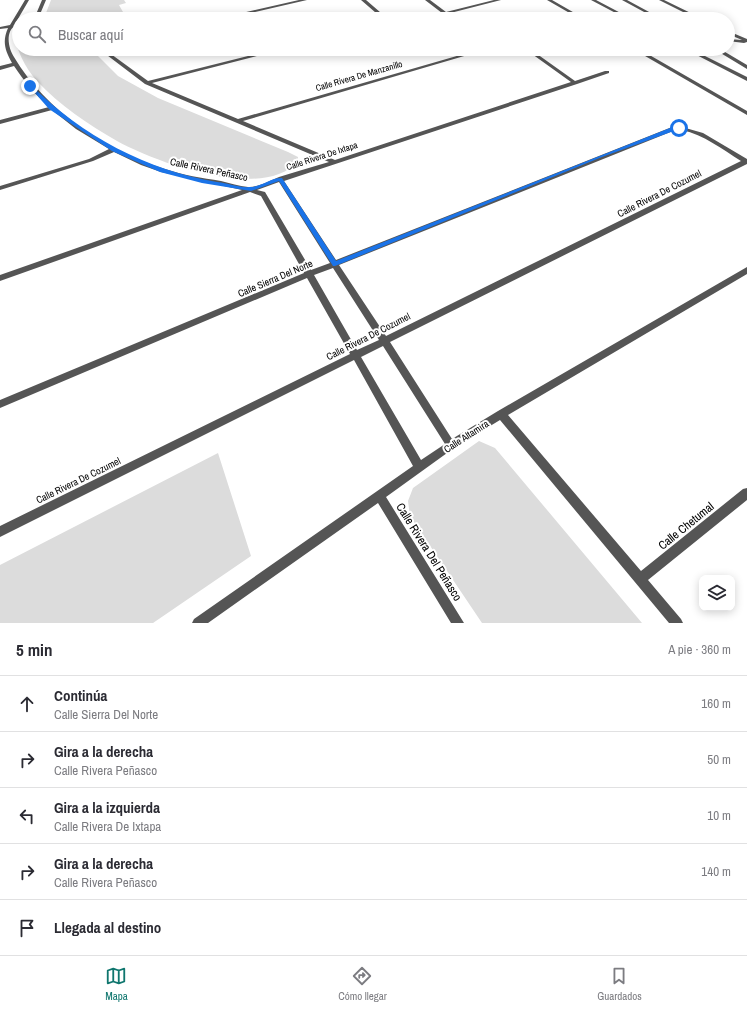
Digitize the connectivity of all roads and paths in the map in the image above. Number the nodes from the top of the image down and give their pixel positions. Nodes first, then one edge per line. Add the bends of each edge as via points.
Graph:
1 (27, 0) edge
2 (44, 0) edge
3 (305, 0) edge
4 (362, 0) edge
5 (427, 0) edge
6 (499, 0) edge
7 (549, 0) edge
8 (593, 0) edge
9 (624, 0) edge
10 (661, 0) edge
11 (20, 12) edge
12 (39, 12) edge
13 (250, 12) edge
14 (377, 12) edge
15 (444, 12) edge
16 (449, 12) edge
17 (570, 12) edge
18 (616, 12) edge
19 (647, 12) edge
20 (686, 12) edge
21 (12, 26) joint
22 (0, 28) edge
23 (735, 36) edge
24 (735, 41) edge
25 (747, 42) edge
26 (110, 56) edge
27 (254, 56) edge
28 (462, 56) edge
29 (537, 56) edge
30 (647, 56) edge
31 (701, 56) edge
32 (728, 56) edge
33 (15, 64) junction
34 (747, 67) edge
35 (0, 68) edge
36 (607, 72) dead end
37 (747, 79) edge
38 (575, 82) junction
39 (147, 83) junction
40 (51, 108) junction
41 (747, 113) edge
42 (238, 121) junction
43 (0, 122) edge
44 (113, 150) junction
45 (746, 161) edge
46 (335, 162) junction
47 (280, 179) junction
48 (0, 188) edge
49 (251, 189) junction
50 (335, 264) junction
51 (747, 270) edge
52 (309, 274) junction
53 (0, 278) edge
54 (384, 340) junction
55 (355, 355) junction
56 (0, 404) edge
57 (501, 414) junction
58 (451, 445) junction
59 (420, 468) junction
60 (747, 493) edge
61 (379, 495) junction
62 (0, 532) edge
63 (640, 579) junction
64 (198, 623) edge
65 (458, 623) edge
66 (677, 623) edge

1 - 11 street, Calle Rivera Peñasco
2 - 12 street
3 - 13 street
4 - 14 street
5 - 15 street
6 - 16 street
7 - 17 street
8 - 18 street
9 - 19 street
10 - 20 street
21 - 22 street
21 - 33 street, Calle Rivera Peñasco via 6,38 6,45
23 - 25 street
24 - 25 street
26 - 39 street
27 - 39 street
28 - 42 street, Calle Rivera De Manzanillo
29 - 38 street
30 - 41 street
31 - 37 street
32 - 34 street
33 - 35 street
33 - 40 street, Calle Rivera Peñasco via 30,86
36 - 38 street, Calle Rivera De Ixtapa
38 - 46 street, Calle Rivera De Ixtapa
39 - 42 street
40 - 43 street
40 - 44 street, Calle Rivera Peñasco
42 - 46 street
44 - 48 street via 90,160
44 - 49 street, Calle Rivera Peñasco via 162,171
45 - 50 street, Calle Sierra Del Norte via 694,130 684,127 672,129
45 - 54 street, Calle Rivera De Cozumel via 628,222
46 - 47 street, Calle Rivera De Ixtapa
47 - 49 street, Calle Rivera De Ixtapa
47 - 50 street
49 - 52 street, Calle Rivera Peñasco via 263,194
49 - 53 street, Calle Rivera De Ixtapa
50 - 52 street, Calle Sierra Del Norte
50 - 54 street
51 - 57 street, Calle Altamira
52 - 55 street, Calle Rivera Peñasco
52 - 56 street, Calle Sierra Del Norte
54 - 55 street, Calle Rivera De Cozumel
54 - 58 street
55 - 59 street, Calle Rivera Peñasco
55 - 62 street, Calle Rivera De Cozumel
57 - 58 street, Calle Altamira
57 - 63 street
58 - 59 street, Calle Altamira
59 - 61 street, Calle Altamira
60 - 63 street, Calle Chetumal
61 - 64 street, Calle Altamira
61 - 65 street, Calle Rivera Del Peñasco
63 - 66 street

